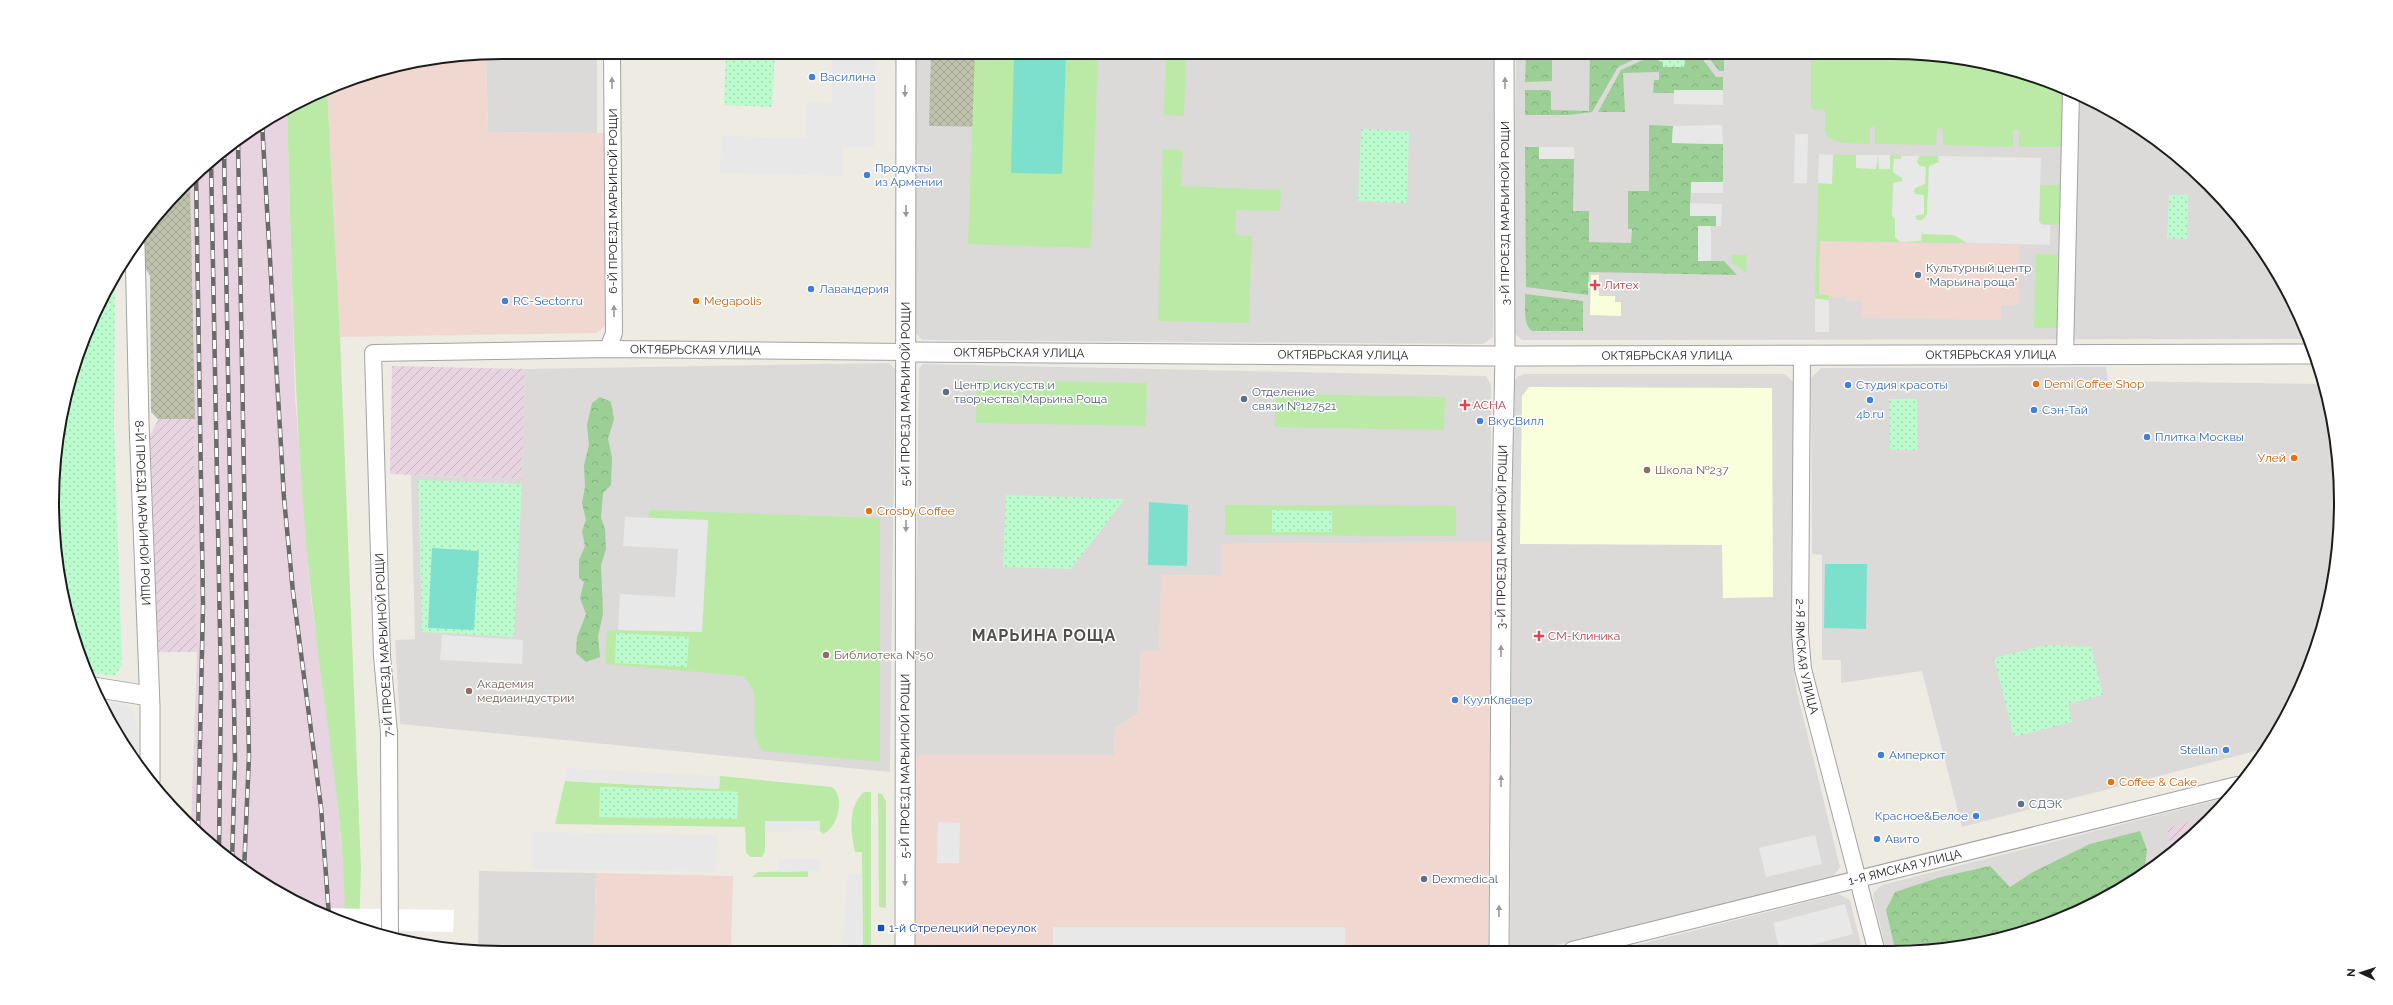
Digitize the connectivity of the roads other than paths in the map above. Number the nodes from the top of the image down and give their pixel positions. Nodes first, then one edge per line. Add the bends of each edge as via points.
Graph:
1 (612, 59) edge
2 (906, 59) edge
3 (1504, 59) edge
4 (2072, 98) edge
5 (136, 253) edge
6 (608, 349) junction
7 (907, 352) junction
8 (373, 353) joint
9 (2308, 354) edge
10 (1802, 355) junction
11 (1506, 356) junction
12 (2065, 356) junction
13 (100, 688) edge
14 (149, 696) junction
15 (150, 770) edge
16 (2231, 787) edge
17 (1859, 880) junction
18 (390, 931) edge
19 (905, 946) edge
20 (1500, 946) edge
21 (1588, 946) edge
22 (1875, 946) edge

6 -> 1 street, 6-Й ПРОЕЗД МАРЬИНОЙ РОЩИ via 614,333
2 -> 7 street, 5-Й ПРОЕЗД МАРЬИНОЙ РОЩИ
11 -> 3 street, 3-Й ПРОЕЗД МАРЬИНОЙ РОЩИ
4 - 12 street
5 - 14 street, 8-Й ПРОЕЗД МАРЬИНОЙ РОЩИ via 139,422
6 - 7 street, ОКТЯБРЬСКАЯ УЛИЦА
6 - 8 street, ОКТЯБРЬСКАЯ УЛИЦА
7 - 11 street, ОКТЯБРЬСКАЯ УЛИЦА
7 -> 19 street, 5-Й ПРОЕЗД МАРЬИНОЙ РОЩИ
8 - 18 street, 7-Й ПРОЕЗД МАРЬИНОЙ РОЩИ via 382,656 389,733
9 - 12 street, ОКТЯБРЬСКАЯ УЛИЦА
10 - 11 street, ОКТЯБРЬСКАЯ УЛИЦА
10 - 12 street, ОКТЯБРЬСКАЯ УЛИЦА
10 - 17 street, 2-Я ЯМСКАЯ УЛИЦА via 1800,633 1811,705
20 -> 11 street, 3-Й ПРОЕЗД МАРЬИНОЙ РОЩИ via 1502,494
13 - 14 street
14 - 15 street, 8-Й ПРОЕЗД МАРЬИНОЙ РОЩИ
16 - 17 street, 1-Я ЯМСКАЯ УЛИЦА
17 - 21 street, 1-Я ЯМСКАЯ УЛИЦА
17 - 22 street, 2-Я ЯМСКАЯ УЛИЦА

